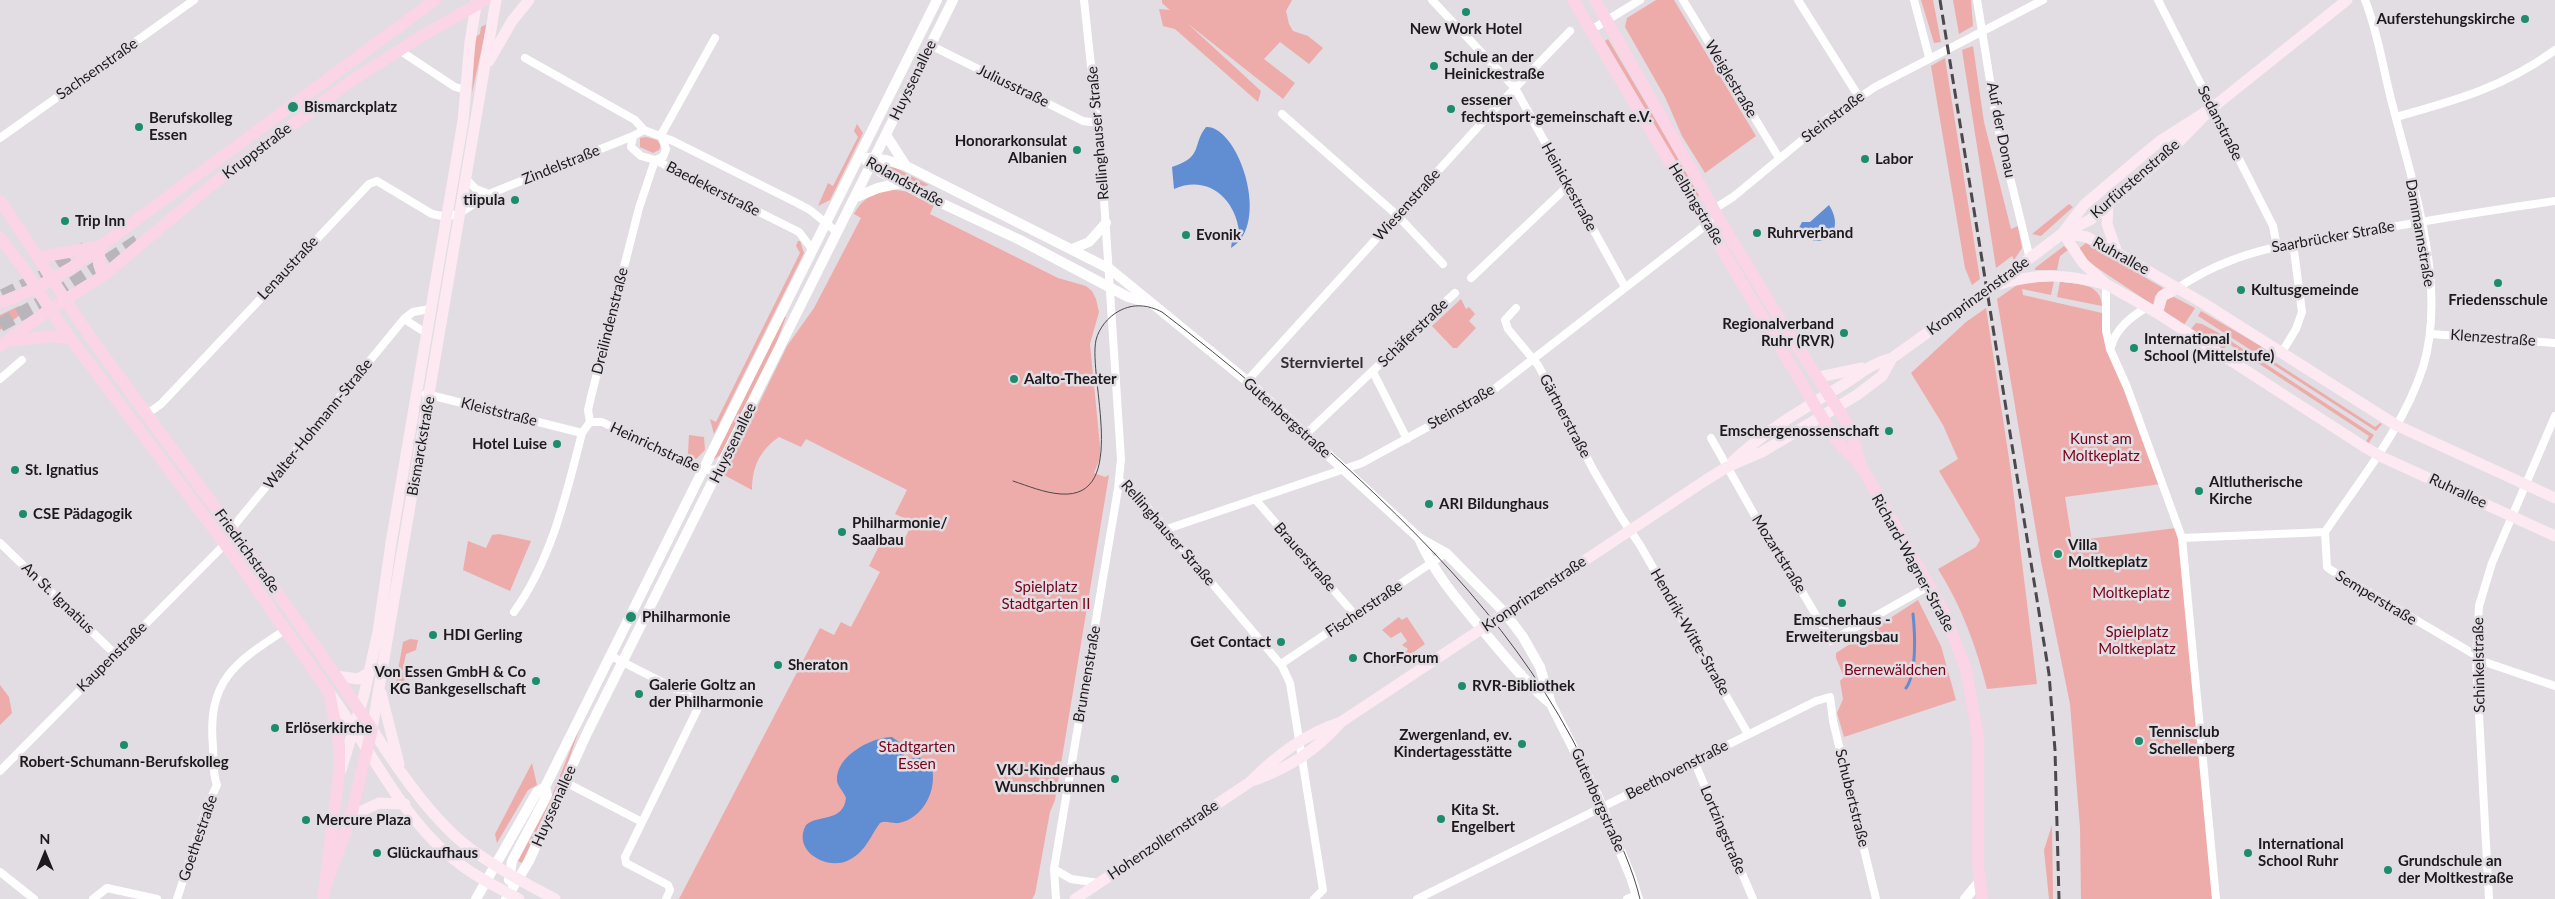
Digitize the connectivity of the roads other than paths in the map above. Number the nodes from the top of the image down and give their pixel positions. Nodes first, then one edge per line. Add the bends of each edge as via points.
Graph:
1 (194, 0) edge
2 (496, 0) edge
3 (529, 0) edge
4 (937, 0) edge
5 (953, 0) edge
6 (1084, 0) edge
7 (1432, 0) edge
8 (1573, 0) edge
9 (1595, 0) edge
10 (1640, 0) edge
11 (1683, 0) edge
12 (1798, 0) edge
13 (1914, 0) edge
14 (1977, 0) edge
15 (2043, 0) edge
16 (2158, 0) edge
17 (2347, 0) edge
18 (2365, 0) edge
19 (433, 1) edge
20 (479, 2) edge
21 (1606, 20) junction
22 (436, 27) junction
23 (1591, 30) junction
24 (1984, 30) junction
25 (1570, 31) dead end
26 (716, 38) dead end
27 (930, 45) junction
28 (399, 50) junction
29 (2555, 50) edge
30 (1929, 57) junction
31 (525, 58) dead end
32 (484, 69) junction
33 (1515, 88) junction
34 (466, 90) junction
35 (1859, 97) junction
36 (2212, 108) junction
37 (1282, 114) dead end
38 (2396, 117) junction
39 (1098, 123) junction
40 (644, 130) junction
41 (661, 135) junction
42 (633, 136) junction
43 (886, 136) junction
44 (0, 138) edge
45 (859, 157) junction
46 (1779, 158) junction
47 (655, 160) junction
48 (874, 162) junction
49 (906, 166) junction
50 (466, 179) junction
51 (901, 183) junction
52 (938, 183) junction
53 (1568, 186) junction
54 (489, 194) junction
55 (924, 195) junction
56 (856, 197) junction
57 (2555, 200) edge
58 (0, 201) edge
59 (2108, 205) junction
60 (460, 213) junction
61 (1398, 216) junction
62 (447, 217) junction
63 (1713, 217) junction
64 (2421, 221) junction
65 (826, 222) junction
66 (1106, 223) junction
67 (837, 232) junction
68 (2063, 232) junction
69 (0, 238) edge
70 (2293, 243) junction
71 (99, 246) junction
72 (2277, 247) junction
73 (812, 249) junction
74 (1072, 249) junction
75 (2118, 253) junction
76 (40, 257) junction
77 (2030, 258) junction
78 (1443, 264) dead end
79 (1110, 269) junction
80 (103, 276) junction
81 (1471, 278) dead end
82 (53, 279) junction
83 (2106, 284) junction
84 (1993, 286) junction
85 (1625, 287) junction
86 (36, 288) junction
87 (1111, 288) junction
88 (2178, 288) junction
89 (1454, 293) dead end
90 (65, 299) junction
91 (0, 303) edge
92 (1150, 304) junction
93 (2147, 307) junction
94 (1516, 308) dead end
95 (50, 309) junction
96 (430, 309) junction
97 (2157, 313) junction
98 (404, 319) junction
99 (426, 333) junction
100 (2430, 334) junction
101 (70, 338) junction
102 (2555, 343) edge
103 (4, 344) edge
104 (2110, 349) junction
105 (2282, 352) junction
106 (1534, 358) junction
107 (1892, 358) junction
108 (22, 360) dead end
109 (1866, 368) junction
110 (1373, 372) junction
111 (1819, 377) junction
112 (0, 379) edge
113 (1247, 381) junction
114 (416, 392) junction
115 (429, 395) junction
116 (1833, 400) junction
117 (1817, 409) junction
118 (147, 414) junction
119 (2555, 416) edge
120 (590, 422) junction
121 (2396, 425) junction
122 (582, 432) junction
123 (1306, 434) junction
124 (1407, 438) junction
125 (1711, 438) dead end
126 (2378, 455) junction
127 (1860, 466) junction
128 (1727, 467) junction
129 (721, 468) junction
130 (1345, 469) junction
131 (701, 470) junction
132 (1119, 480) junction
133 (2526, 485) junction
134 (2555, 498) edge
135 (1255, 499) junction
136 (2511, 516) junction
137 (232, 528) junction
138 (1167, 529) junction
139 (1630, 530) junction
140 (2325, 532) junction
141 (2555, 536) edge
142 (1419, 538) junction
143 (2182, 538) junction
144 (0, 543) edge
145 (225, 544) junction
146 (1446, 553) junction
147 (1430, 564) junction
148 (1929, 586) junction
149 (514, 612) dead end
150 (1505, 613) junction
151 (1354, 615) junction
152 (1482, 628) junction
153 (285, 630) junction
154 (115, 654) junction
155 (611, 656) junction
156 (2476, 658) junction
157 (623, 663) junction
158 (1281, 664) junction
159 (370, 672) junction
160 (336, 676) junction
161 (2555, 686) edge
162 (380, 688) junction
163 (329, 692) junction
164 (1830, 697) joint
165 (1552, 704) junction
166 (360, 710) junction
167 (1341, 722) junction
168 (355, 727) junction
169 (372, 729) junction
170 (1748, 734) junction
171 (1298, 742) junction
172 (368, 747) junction
173 (1300, 758) junction
174 (1694, 761) junction
175 (0, 770) edge
176 (401, 770) junction
177 (339, 774) junction
178 (565, 782) junction
179 (1250, 782) junction
180 (545, 787) junction
181 (405, 804) junction
182 (1602, 807) junction
183 (351, 816) junction
184 (642, 822) junction
185 (484, 857) junction
186 (1054, 869) junction
187 (0, 872) edge
188 (491, 873) junction
189 (1979, 882) junction
190 (1098, 884) junction
191 (510, 885) edge
192 (324, 893) edge
193 (1637, 897) edge
194 (34, 899) edge
195 (93, 899) edge
196 (157, 899) edge
197 (177, 899) edge
198 (476, 899) edge
199 (519, 899) edge
200 (555, 899) edge
201 (666, 899) edge
202 (1056, 899) edge
203 (1076, 899) edge
204 (1314, 899) edge
205 (1417, 899) edge
206 (1627, 899) edge
207 (1753, 899) edge
208 (1876, 899) edge
209 (1965, 899) edge
210 (1982, 899) edge
211 (2216, 899) edge
212 (2489, 899) edge

1 - 44 street, Sachsenstraße
2 - 32 main road, Bismarckstraße
3 - 32 main road via 512,21
4 - 45 street, Huyssenallee
5 - 27 street, Huyssenallee
6 - 39 street, Rellinghauser Straße
7 - 33 street, Heinickestraße
8 - 23 main road, Helbingstraße
9 - 21 main road, Helbingstraße
10 - 21 street
11 - 46 street, Weiglestraße
12 - 35 street
13 - 30 street
14 - 24 street, Auf der Donau
15 - 24 street, Steinstraße
16 - 36 street, Sedanstraße
17 - 36 main road, Kurfürstenstraße
18 - 38 street, Dammannstraße
19 - 22 main road
19 - 71 main road, Kruppstraße
20 - 22 main road, Kruppstraße
20 - 34 main road, Bismarckstraße
21 - 23 street
21 - 63 main road, Helbingstraße
22 - 28 main road, Kruppstraße
23 - 63 main road, Helbingstraße
24 - 30 street, Steinstraße
24 - 77 street, Auf der Donau via 1997,124
25 - 33 street, Wiesenstraße
26 - 41 street
27 - 39 street, Juliusstraße via 1083,121
27 - 43 street, Huyssenallee
28 - 34 street via 455,87
28 - 80 main road, Kruppstraße via 351,81 209,187
29 - 38 street via 2532,67 2490,89
30 - 35 street, Steinstraße
31 - 40 street, Baedekerstraße via 635,120
32 - 50 main road, Bismarckstraße
33 - 53 street, Heinickestraße
33 - 61 street, Wiesenstraße
34 - 62 main road, Bismarckstraße
35 - 46 street, Steinstraße
36 - 59 main road, Kurfürstenstraße via 2167,154
36 - 68 main road, Kurfürstenstraße via 2143,155 2084,205
36 - 72 street, Sedanstraße via 2273,226
37 - 61 street
38 - 64 street, Dammannstraße
39 - 66 street, Rellinghauser Straße
40 - 41 street, Baedekerstraße
40 - 42 street
41 - 47 street, Dreilindenstraße via 666,148 663,157
41 - 65 street, Baedekerstraße via 797,203
42 - 47 street, Baedekerstraße via 633,150
42 - 54 street, Zindelstraße
43 - 48 street, Huyssenallee
43 - 49 street
45 - 48 street, Rolandstraße
45 - 65 street, Huyssenallee
46 - 63 street, Steinstraße
47 - 73 street, Baedekerstraße via 799,232
47 - 120 street, Dreilindenstraße via 591,397
48 - 49 street, Rolandstraße
48 - 51 street, Rolandstraße
48 - 56 street, Huyssenallee
49 - 52 street, Rolandstraße
50 - 54 street via 476,189
50 - 60 main road, Bismarckstraße
51 - 55 street, Rolandstraße
51 - 56 street
52 - 55 street
52 - 74 street, Rolandstraße
53 - 81 street
53 - 85 street, Heinickestraße
54 - 60 street, Zindelstraße
55 - 87 street, Rolandstraße
56 - 67 street, Huyssenallee
57 - 64 street, Saarbrücker Straße
58 - 76 main road, Friedrichstraße
59 - 68 main road, Kurfürstenstraße via 2090,220
59 - 75 main road via 2106,224
60 - 62 street, Zindelstraße
60 - 115 main road, Bismarckstraße
61 - 78 street
61 - 113 street, Wiesenstraße
62 - 96 main road, Bismarckstraße
62 - 118 street, Lenaustraße via 432,214 377,181 369,184 161,404
63 - 85 street, Steinstraße
63 - 111 main road, Helbingstraße
63 - 117 main road, Helbingstraße
64 - 70 street, Saarbrücker Straße
64 - 100 street, Dammannstraße via 2430,274
65 - 67 street, Baedekerstraße
65 - 73 street, Huyssenallee
66 - 74 street via 1089,242
66 - 79 street, Rellinghauser Straße
67 - 129 street, Huyssenallee
68 - 75 main road, Ruhrallee via 2087,237
68 - 77 main road, Kronprinzenstraße
68 - 83 main road, Ruhrallee via 2083,263
69 - 86 main road, Friedrichstraße
70 - 72 street, Saarbrücker Straße
70 - 105 street via 2302,312
71 - 76 main road
71 - 80 main road via 98,264
71 - 82 main road, Kruppstraße
72 - 88 street, Saarbrücker Straße via 2227,260
73 - 131 street, Huyssenallee
74 - 79 street, Rolandstraße
75 - 88 main road, Ruhrallee
76 - 82 main road, Friedrichstraße
77 - 84 main road, Kronprinzenstraße
79 - 87 street, Rellinghauser Straße
79 - 92 street, Rolandstraße
80 - 90 main road, Kruppstraße
82 - 86 main road, Kruppstraße
82 - 90 main road, Friedrichstraße
83 - 84 main road via 2069,276 2042,275
83 - 93 main road, Ruhrallee
83 - 104 street via 2106,331
84 - 107 main road, Kronprinzenstraße
85 - 106 street, Steinstraße
86 - 91 main road, Kruppstraße
86 - 95 main road, Friedrichstraße
87 - 92 street, Rolandstraße
87 - 132 street, Rellinghauser Straße via 1121,445
88 - 97 main road via 2162,296
88 - 105 main road, Ruhrallee
89 - 110 street, Schäferstraße
90 - 95 main road, Kruppstraße
90 - 118 main road, Friedrichstraße
92 - 113 street, Gutenbergstraße
93 - 97 main road, Ruhrallee
93 - 104 street via 2114,334
94 - 106 street, Gärtnerstraße via 1505,323
95 - 101 main road, Friedrichstraße
95 - 103 main road, Kruppstraße
96 - 98 street, Walter-Hohmann-Straße via 413,312
96 - 99 main road, Bismarckstraße
97 - 126 main road, Ruhrallee
98 - 99 street
98 - 137 street, Walter-Hohmann-Straße
99 - 114 main road, Bismarckstraße
100 - 102 street, Klenzestraße
100 - 121 street, Dammannstraße via 2417,384
101 - 103 main road via 50,336
101 - 145 main road, Friedrichstraße
104 - 143 street
105 - 121 main road, Ruhrallee
106 - 124 street, Steinstraße via 1488,394
106 - 139 street, Gärtnerstraße via 1594,471
107 - 109 main road, Kronprinzenstraße
107 - 116 main road, Kronprinzenstraße via 1882,376
108 - 112 street
109 - 111 main road
109 - 116 main road, Kronprinzenstraße
110 - 123 street, Schäferstraße
110 - 124 street
111 - 116 main road, Helbingstraße
113 - 123 street, Gutenbergstraße
114 - 115 street, Kleiststraße
114 - 159 main road, Bismarckstraße
115 - 122 street, Kleiststraße
115 - 162 main road, Bismarckstraße
116 - 117 main road, Kronprinzenstraße
116 - 117 main road, Kronprinzenstraße
116 - 127 main road, Richard-Wagner-Straße via 1852,434
117 - 127 main road, Richard-Wagner-Straße via 1842,447
117 - 128 main road, Kronprinzenstraße via 1762,452
117 - 128 main road, Kronprinzenstraße via 1754,441
118 - 137 main road, Friedrichstraße
119 - 133 street, Schinkelstraße
120 - 122 street
120 - 131 street, Heinrichstraße via 602,422
121 - 126 street, Dammannstraße
121 - 133 main road, Ruhrallee
122 - 149 street via 558,525 528,594
123 - 130 street, Gutenbergstraße
124 - 130 street, Steinstraße
125 - 128 street
126 - 136 main road, Ruhrallee
126 - 140 street, Dammannstraße
127 - 148 main road, Richard-Wagner-Straße
128 - 139 main road, Kronprinzenstraße
128 - 148 street, Mozartstraße via 1830,641
129 - 131 street, Heinrichstraße
129 - 157 street, Huyssenallee
130 - 135 street, Steinstraße
130 - 142 street, Gutenbergstraße
131 - 155 street, Huyssenallee
132 - 138 street, Rellinghauser Straße via 1137,494
132 - 186 street, Brunnenstraße
133 - 134 main road, Ruhrallee
133 - 136 street, Schinkelstraße
135 - 138 street, Steinstraße
135 - 151 street, Brauerstraße
136 - 141 main road, Ruhrallee
136 - 156 street, Schinkelstraße via 2479,606
137 - 160 main road, Friedrichstraße
138 - 158 street, Rellinghauser Straße
139 - 150 main road, Kronprinzenstraße
139 - 170 street, Hendrik-Witte-Straße
140 - 143 street
140 - 156 street, Semperstraße via 2327,566 2331,570
142 - 146 street, Gutenbergstraße
142 - 147 street, Gutenbergstraße
143 - 211 street
144 - 154 street, An St. Ignatius
145 - 153 main road, Friedrichstraße
145 - 154 street, Kaupenstraße
146 - 147 street, Fischerstraße
146 - 150 street, Gutenbergstraße
147 - 151 street, Fischerstraße
147 - 152 street, Gutenbergstraße
148 - 189 main road, Richard-Wagner-Straße via 1956,642 1973,701 1979,758
150 - 152 main road, Kronprinzenstraße
150 - 165 street, Gutenbergstraße via 1540,667
151 - 158 street, Fischerstraße
152 - 165 street, Gutenbergstraße via 1524,679
152 - 167 main road, Kronprinzenstraße
153 - 163 main road, Friedrichstraße
153 - 197 street, Goethestraße via 241,660 220,688 212,719 213,772 217,785
154 - 175 street, Kaupenstraße
155 - 157 street
155 - 180 street, Huyssenallee
156 - 161 street, Semperstraße
156 - 212 street, Schinkelstraße
157 - 178 street, Huyssenallee
157 - 184 street via 701,702
158 - 171 street, Rellinghauser Straße via 1290,683
159 - 160 main road via 358,679
159 - 166 main road, Bismarckstraße
160 - 166 main road, Friedrichstraße
162 - 169 main road, Bismarckstraße
162 - 176 main road
163 - 168 main road, Friedrichstraße
163 - 177 main road via 338,745
164 - 170 street, Beethovenstraße
164 - 208 street, Schubertstraße
165 - 182 street, Gutenbergstraße
166 - 168 main road, Bismarckstraße
166 - 169 main road, Friedrichstraße
167 - 171 main road, Kronprinzenstraße via 1317,730
167 - 173 main road, Kronprinzenstraße via 1320,745
168 - 172 main road, Friedrichstraße
168 - 177 main road, Bismarckstraße
169 - 172 main road, Bismarckstraße
169 - 176 main road, Friedrichstraße
170 - 174 street, Beethovenstraße
171 - 173 street, Rellinghauser Straße
171 - 179 main road, Hohenzollernstraße via 1274,758
172 - 181 main road, Friedrichstraße
172 - 183 main road, Bismarckstraße
173 - 179 main road, Hohenzollernstraße via 1282,770
173 - 204 street, Rellinghauser Straße via 1323,890
174 - 182 street, Beethovenstraße
174 - 207 street, Lortzingstraße
176 - 185 main road, Friedrichstraße via 446,826
177 - 192 main road, Bismarckstraße
178 - 184 street
178 - 191 street, Huyssenallee via 529,860
179 - 190 main road, Hohenzollernstraße
180 - 185 street, Huyssenallee via 533,790 497,852
180 - 188 street, Huyssenallee via 537,792
180 - 191 street, Huyssenallee via 547,795 512,861
181 - 183 main road via 379,803
181 - 188 main road, Friedrichstraße via 449,856
182 - 193 street, Gutenbergstraße
182 - 205 street, Beethovenstraße
183 - 192 main road, Bismarckstraße
184 - 201 street via 625,857 626,863 668,885 670,890
185 - 188 main road, Friedrichstraße
186 - 190 street via 1071,879
186 - 202 street, Brunnenstraße
187 - 194 street
188 - 191 main road, Friedrichstraße
188 - 191 main road, Friedrichstraße
188 - 198 street, Huyssenallee
189 - 209 street
189 - 210 main road, Richard-Wagner-Straße
190 - 203 main road, Hohenzollernstraße
191 - 199 main road
191 - 200 main road
193 - 206 street
195 - 196 street via 107,888

